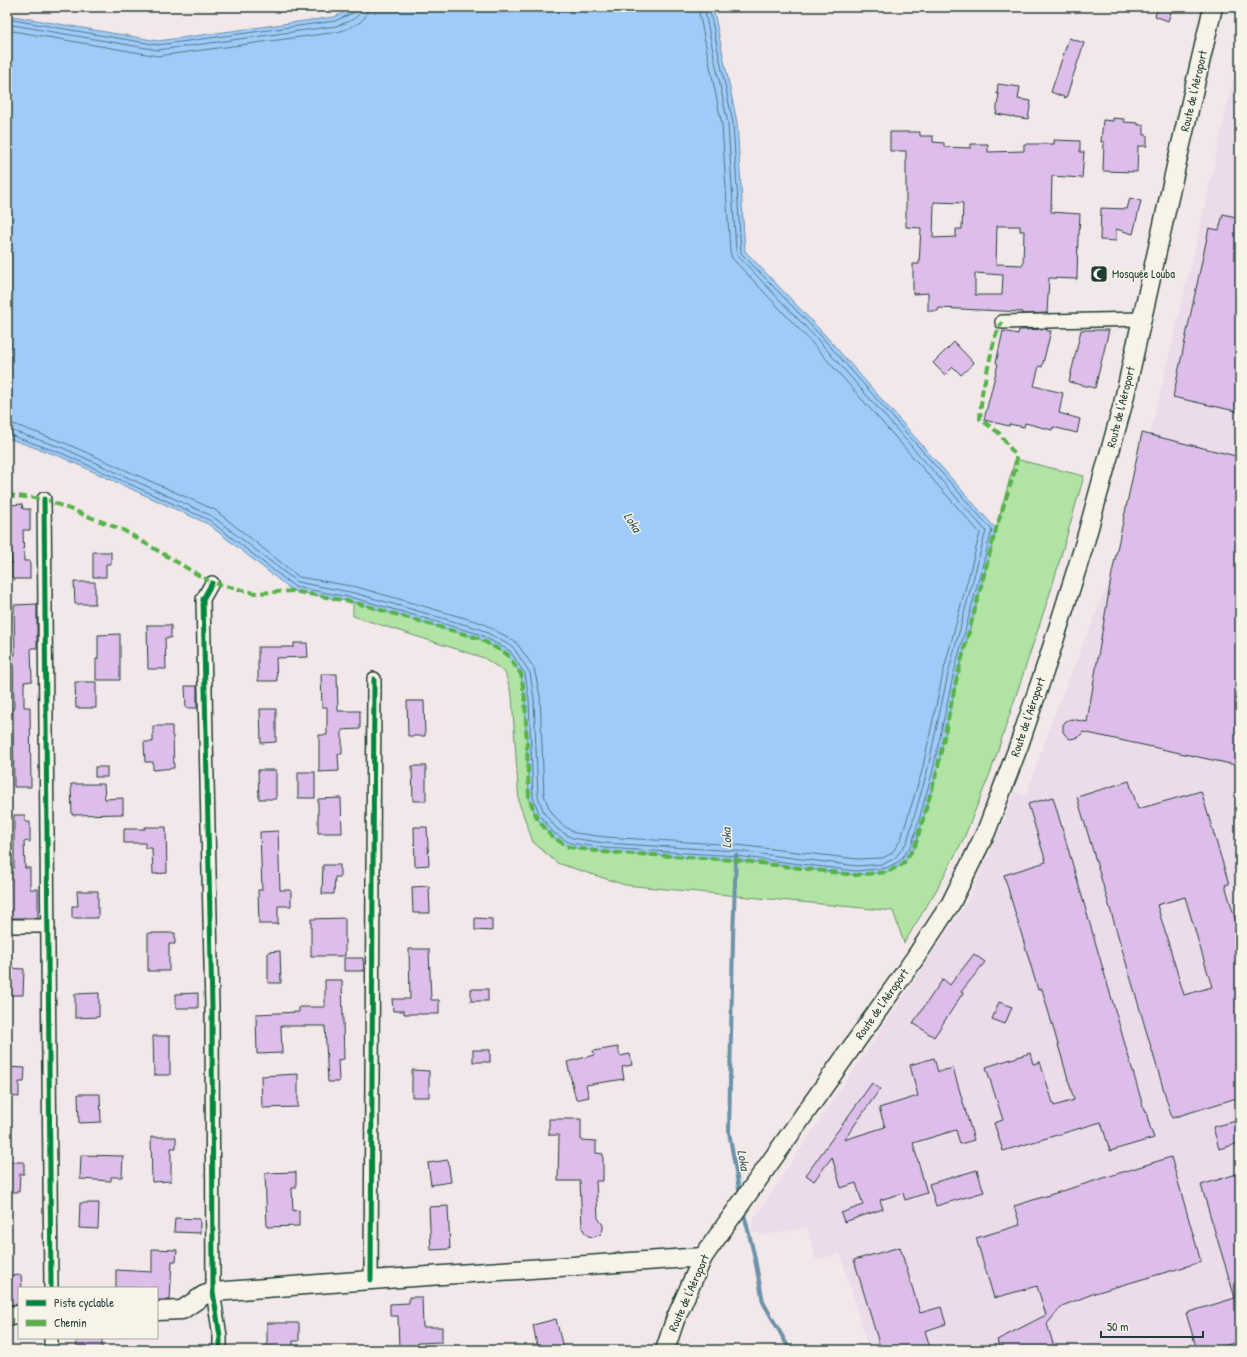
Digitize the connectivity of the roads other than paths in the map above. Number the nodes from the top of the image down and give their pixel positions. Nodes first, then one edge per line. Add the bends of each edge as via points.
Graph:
1 (1214, 7) edge
2 (1142, 319) junction
3 (1002, 322) dead end
4 (44, 499) dead end
5 (212, 583) dead end
6 (374, 679) dead end
7 (7, 926) edge
8 (48, 926) junction
9 (703, 1257) junction
10 (371, 1280) junction
11 (51, 1287) edge
12 (213, 1292) junction
13 (158, 1311) edge
14 (18, 1315) edge
15 (7, 1316) edge
16 (51, 1339) edge
17 (51, 1350) edge
18 (220, 1350) edge
19 (665, 1350) edge

1 - 2 main road, Route de l'Aéroport
2 - 3 street
2 - 9 main road, Route de l'Aéroport via 1123,404 1083,549 1034,702 986,832 951,903 915,958
4 - 8 street
5 - 12 street via 203,599 212,1008
6 - 10 street
7 - 8 street
8 - 11 street
9 - 10 main road
9 - 19 main road, Route de l'Aéroport via 675,1320
10 - 12 main road
12 - 13 main road via 182,1310
12 - 18 street
14 - 15 main road
16 - 17 street

